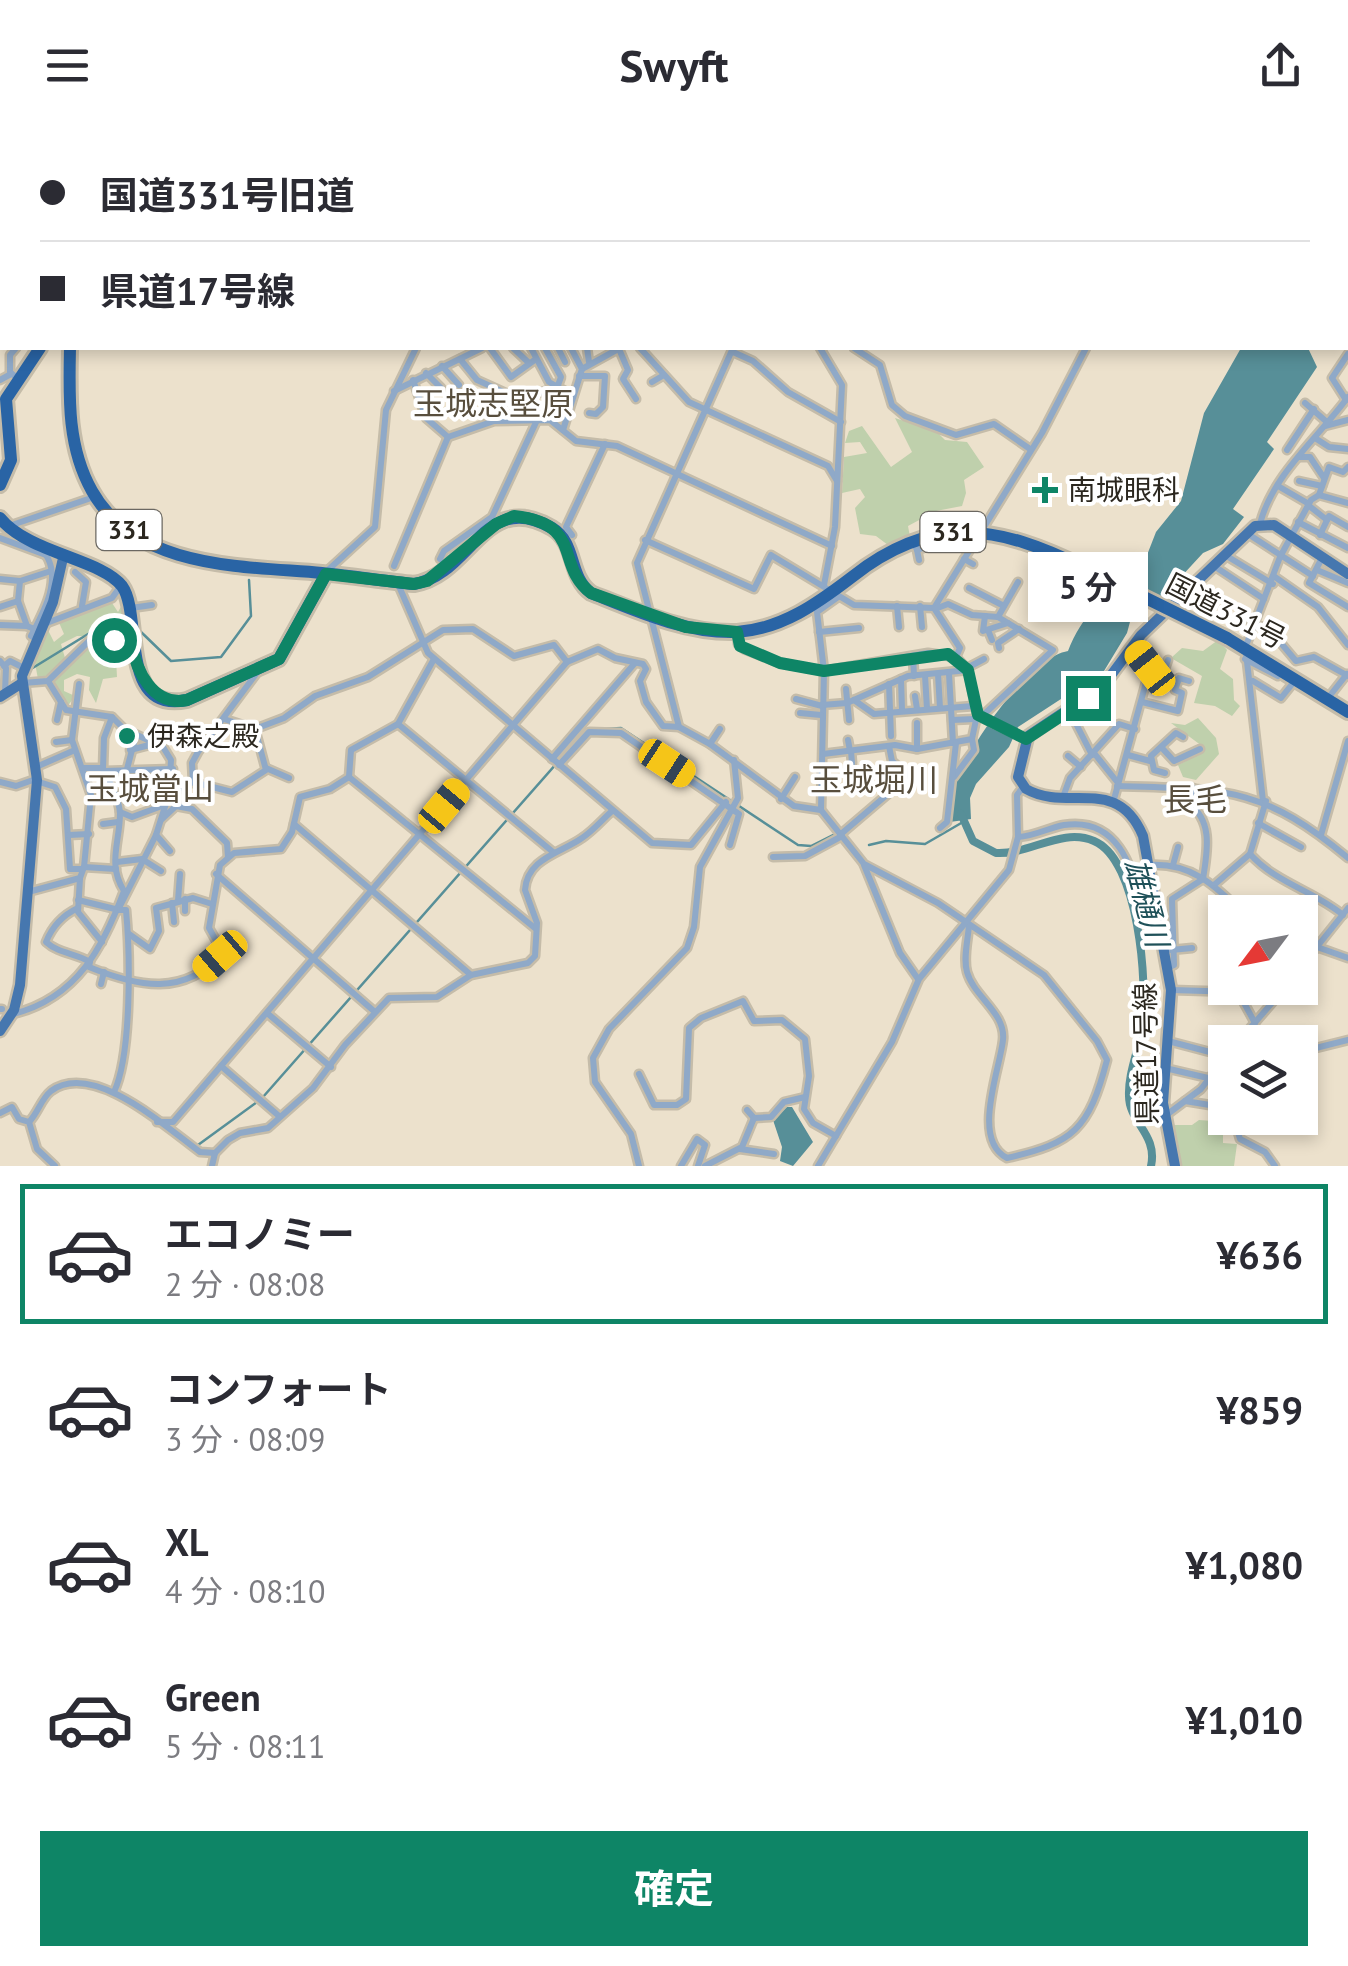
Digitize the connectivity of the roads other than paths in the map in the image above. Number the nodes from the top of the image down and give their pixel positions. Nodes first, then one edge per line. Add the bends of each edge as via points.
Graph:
1 (38, 350) edge
2 (70, 350) edge
3 (415, 350) edge
4 (478, 350) edge
5 (491, 350) edge
6 (516, 350) edge
7 (532, 350) edge
8 (548, 350) edge
9 (552, 350) edge
10 (553, 350) edge
11 (572, 350) edge
12 (587, 350) edge
13 (621, 350) edge
14 (642, 350) edge
15 (733, 350) edge
16 (821, 350) edge
17 (857, 350) edge
18 (1085, 350) edge
19 (12, 352) edge
20 (602, 352) edge
21 (1348, 354) edge
22 (460, 359) junction
23 (534, 360) junction
24 (0, 361) edge
25 (565, 362) dead end
26 (589, 362) junction
27 (442, 366) junction
28 (581, 372) junction
29 (426, 373) junction
30 (15, 376) junction
31 (664, 376) junction
32 (0, 380) edge
33 (413, 380) junction
34 (652, 382) dead end
35 (459, 385) dead end
36 (441, 388) dead end
37 (556, 388) junction
38 (394, 391) junction
39 (572, 394) junction
40 (1347, 398) edge
41 (636, 399) dead end
42 (1306, 403) dead end
43 (1314, 409) junction
44 (706, 410) junction
45 (589, 412) dead end
46 (538, 418) junction
47 (1348, 420) edge
48 (842, 422) junction
49 (1326, 425) junction
50 (563, 430) junction
51 (448, 438) junction
52 (1315, 438) junction
53 (605, 444) junction
54 (1030, 449) junction
55 (1347, 449) edge
56 (1287, 450) dead end
57 (1300, 457) junction
58 (1346, 470) edge
59 (676, 474) junction
60 (1299, 481) dead end
61 (838, 482) junction
62 (1324, 483) junction
63 (0, 485) edge
64 (1278, 486) junction
65 (95, 496) junction
66 (1319, 496) junction
67 (1348, 503) edge
68 (1308, 504) junction
69 (1327, 520) junction
70 (1298, 522) junction
71 (1260, 524) junction
72 (1348, 527) edge
73 (3, 528) edge
74 (984, 532) junction
75 (1246, 532) junction
76 (572, 534) dead end
77 (1291, 536) junction
78 (1321, 536) junction
79 (645, 540) junction
80 (915, 545) junction
81 (832, 546) junction
82 (1348, 548) edge
83 (48, 553) junction
84 (1319, 553) junction
85 (1225, 554) junction
86 (1280, 557) junction
87 (64, 558) junction
88 (440, 559) dead end
89 (964, 559) junction
90 (919, 560) dead end
91 (973, 564) dead end
92 (394, 566) dead end
93 (1214, 566) junction
94 (52, 571) junction
95 (75, 572) dead end
96 (326, 574) junction
97 (1348, 574) edge
98 (1313, 576) junction
99 (1258, 578) junction
100 (0, 580) edge
101 (20, 581) junction
102 (1274, 581) junction
103 (398, 582) junction
104 (1018, 582) dead end
105 (1348, 583) edge
106 (121, 586) junction
107 (969, 588) dead end
108 (1249, 590) junction
109 (831, 592) junction
110 (1300, 595) junction
111 (1264, 599) junction
112 (18, 601) junction
113 (152, 606) dead end
114 (897, 606) junction
115 (920, 606) junction
116 (1004, 606) junction
117 (1348, 607) edge
118 (0, 608) edge
119 (82, 608) junction
120 (130, 608) junction
121 (935, 609) junction
122 (648, 614) junction
123 (984, 616) junction
124 (998, 617) junction
125 (1008, 623) junction
126 (1251, 623) junction
127 (0, 625) edge
128 (898, 627) dead end
129 (922, 627) dead end
130 (859, 628) dead end
131 (1019, 629) junction
132 (35, 630) junction
133 (988, 630) junction
134 (737, 632) junction
135 (819, 632) junction
136 (131, 636) junction
137 (992, 640) dead end
138 (423, 642) junction
139 (1247, 642) dead end
140 (1132, 645) junction
141 (1348, 645) edge
142 (999, 648) dead end
143 (913, 656) junction
144 (956, 656) junction
145 (434, 659) junction
146 (984, 659) dead end
147 (1168, 660) dead end
148 (1282, 660) junction
149 (567, 662) junction
150 (635, 663) junction
151 (4, 668) edge
152 (1150, 668) junction
153 (968, 669) junction
154 (259, 670) junction
155 (824, 671) junction
156 (938, 674) junction
157 (949, 674) junction
158 (925, 675) junction
159 (1348, 675) edge
160 (914, 676) junction
161 (1162, 676) junction
162 (23, 677) junction
163 (901, 679) junction
164 (1189, 680) dead end
165 (48, 681) junction
166 (1178, 681) junction
167 (1295, 681) junction
168 (1253, 682) dead end
169 (79, 684) dead end
170 (890, 684) junction
171 (846, 689) dead end
172 (3, 695) edge
173 (938, 695) junction
174 (954, 695) junction
175 (972, 695) junction
176 (914, 696) dead end
177 (1328, 698) junction
178 (796, 700) dead end
179 (61, 702) junction
180 (850, 702) junction
181 (1142, 702) junction
182 (973, 706) junction
183 (940, 708) junction
184 (951, 708) junction
185 (821, 709) junction
186 (916, 709) junction
187 (927, 709) junction
188 (74, 710) junction
189 (902, 710) junction
190 (1068, 710) junction
191 (890, 712) junction
192 (1348, 712) edge
193 (800, 713) dead end
194 (112, 717) junction
195 (980, 718) junction
196 (224, 719) junction
197 (57, 720) dead end
198 (849, 720) dead end
199 (952, 720) junction
200 (398, 724) junction
201 (917, 724) dead end
202 (513, 725) junction
203 (679, 726) junction
204 (255, 729) junction
205 (720, 729) dead end
206 (1135, 729) junction
207 (136, 735) junction
208 (892, 736) dead end
209 (1022, 737) junction
210 (1183, 737) dead end
211 (972, 739) junction
212 (72, 740) junction
213 (848, 740) dead end
214 (1348, 741) edge
215 (56, 742) dead end
216 (157, 743) junction
217 (954, 743) junction
218 (710, 744) junction
219 (889, 746) junction
220 (1160, 746) junction
221 (917, 749) junction
222 (1200, 749) dead end
223 (75, 750) junction
224 (130, 750) junction
225 (850, 751) junction
226 (823, 754) junction
227 (1093, 754) junction
228 (1128, 755) junction
229 (952, 756) dead end
230 (1068, 756) dead end
231 (734, 759) junction
232 (1150, 761) junction
233 (555, 762) junction
234 (852, 763) dead end
235 (1081, 766) junction
236 (36, 767) junction
237 (83, 768) junction
238 (266, 768) junction
239 (127, 769) junction
240 (173, 769) junction
241 (103, 770) junction
242 (1164, 773) dead end
243 (349, 777) junction
244 (288, 778) dead end
245 (795, 778) dead end
246 (953, 778) junction
247 (467, 779) junction
248 (37, 780) junction
249 (0, 782) edge
250 (194, 782) junction
251 (1118, 784) junction
252 (1023, 787) junction
253 (1193, 788) junction
254 (170, 794) junction
255 (1062, 797) junction
256 (781, 799) junction
257 (1265, 801) junction
258 (726, 802) junction
259 (1113, 802) junction
260 (163, 806) junction
261 (734, 808) junction
262 (612, 810) junction
263 (821, 810) junction
264 (120, 812) junction
265 (118, 822) junction
266 (1258, 822) junction
267 (103, 824) dead end
268 (159, 824) junction
269 (294, 824) junction
270 (940, 828) dead end
271 (420, 833) junction
272 (89, 834) junction
273 (156, 835) junction
274 (842, 835) junction
275 (1321, 835) junction
276 (69, 836) junction
277 (1018, 837) junction
278 (730, 844) dead end
279 (1178, 847) dead end
280 (1301, 848) dead end
281 (170, 851) dead end
282 (552, 852) junction
283 (1250, 854) junction
284 (228, 857) junction
285 (774, 858) dead end
286 (1348, 858) edge
287 (142, 859) junction
288 (864, 864) junction
289 (1148, 865) junction
290 (1173, 865) junction
291 (117, 866) junction
292 (84, 868) junction
293 (161, 871) dead end
294 (180, 874) dead end
295 (216, 874) junction
296 (80, 878) junction
297 (1203, 879) junction
298 (1214, 886) junction
299 (372, 890) junction
300 (28, 892) junction
301 (1224, 895) edge
302 (178, 901) junction
303 (78, 904) junction
304 (212, 904) junction
305 (1141, 907) dead end
306 (117, 909) junction
307 (185, 911) dead end
308 (1345, 912) edge
309 (174, 922) dead end
310 (967, 924) junction
311 (536, 928) junction
312 (128, 934) junction
313 (102, 942) junction
314 (1318, 946) edge
315 (1318, 947) edge
316 (1192, 948) dead end
317 (1172, 950) junction
318 (313, 958) junction
319 (1348, 958) edge
320 (88, 962) junction
321 (1167, 968) junction
322 (104, 972) junction
323 (471, 975) junction
324 (918, 979) junction
325 (130, 980) junction
326 (101, 984) dead end
327 (1171, 990) junction
328 (1270, 1005) edge
329 (3, 1009) edge
330 (375, 1012) junction
331 (266, 1013) junction
332 (1255, 1023) joint
333 (0, 1031) edge
334 (1348, 1040) edge
335 (1168, 1041) junction
336 (1318, 1048) edge
337 (1208, 1052) edge
338 (221, 1066) junction
339 (331, 1067) junction
340 (1166, 1068) junction
341 (638, 1074) dead end
342 (1208, 1074) edge
343 (1208, 1079) edge
344 (114, 1092) junction
345 (805, 1096) junction
346 (1185, 1101) junction
347 (1208, 1102) edge
348 (747, 1110) dead end
349 (0, 1114) edge
350 (278, 1116) junction
351 (1164, 1116) junction
352 (754, 1118) junction
353 (29, 1122) junction
354 (157, 1122) junction
355 (1239, 1135) edge
356 (836, 1136) junction
357 (739, 1149) junction
358 (215, 1153) junction
359 (774, 1154) dead end
360 (55, 1166) edge
361 (212, 1166) edge
362 (639, 1166) edge
363 (681, 1166) edge
364 (702, 1166) edge
365 (818, 1166) edge
366 (1175, 1166) edge
367 (1274, 1166) edge

1 - 30 highway
2 - 65 highway, 国道331号 / 331 via 77,453
3 - 38 street
4 - 22 street
5 - 23 street via 511,377
6 - 23 street
7 - 23 street
8 - 23 street
9 - 37 street via 562,377
10 - 25 street
11 - 28 street
12 - 26 street
13 - 41 street via 628,370 623,378
14 - 31 street
15 - 44 street
15 - 48 street
16 - 48 street via 842,385
17 - 54 street via 880,365 892,405 905,416 956,435 994,424
18 - 54 street
19 - 24 street
19 - 30 street
20 - 26 street
21 - 40 street via 1332,378
22 - 27 street
22 - 37 street via 477,380 519,399
23 - 37 street
26 - 28 street
27 - 29 street
27 - 35 street
28 - 39 street
28 - 45 street via 605,376 603,407
29 - 33 street
29 - 36 street
30 - 32 street
30 - 63 highway via 4,405 11,460
31 - 34 street
31 - 44 street
33 - 38 street
33 - 51 street via 426,418
37 - 39 street
38 - 96 street via 382,436 378,519
39 - 50 street
40 - 49 street
42 - 43 street
43 - 49 street
43 - 56 street
44 - 59 street
44 - 61 street via 828,466
46 - 50 street
46 - 51 street via 494,421
46 - 88 street via 492,517
47 - 49 street
48 - 61 street
49 - 52 street
50 - 53 street via 576,442
51 - 92 street
52 - 55 street
52 - 57 street
53 - 59 street
53 - 76 street via 566,527
54 - 74 street
55 - 58 street
57 - 62 street via 1310,458
57 - 64 street
58 - 62 street via 1329,467
59 - 79 street
59 - 81 street
60 - 62 street
61 - 81 street
62 - 66 street
64 - 68 street
64 - 71 street
65 - 73 street
65 - 96 highway, 国道331号 / 331 via 137,536 180,554
66 - 67 street
66 - 68 street
68 - 69 street
68 - 70 street
69 - 72 street
69 - 78 street
70 - 77 street
70 - 78 street
71 - 75 main road
71 - 77 main road
73 - 83 highway, 331
74 - 80 highway, 国道331号 / 331 via 942,533
74 - 89 street
74 - 148 highway, 国道331号 / 331, bridge via 1016,537
75 - 85 main road
75 - 86 street
77 - 84 main road
77 - 86 street
78 - 82 street
78 - 84 street
79 - 109 street via 754,589 771,555
79 - 122 street via 637,575
80 - 90 street
80 - 109 highway, 国道331号 / 331 via 876,559
81 - 109 street
83 - 87 highway, 331
83 - 94 street
84 - 97 main road
84 - 98 street
85 - 93 main road
85 - 99 street
86 - 98 street
86 - 102 street
87 - 106 highway, 331
87 - 132 main road
89 - 91 street
89 - 121 street
93 - 108 street
93 - 140 main road
94 - 101 street
94 - 132 street
95 - 119 street via 86,582
96 - 103 highway, 国道331号 / 331
96 - 154 highway, 331 via 286,650
98 - 105 street
98 - 110 street
98 - 117 street
99 - 102 street
99 - 108 street
100 - 101 street
101 - 112 street
102 - 110 street
102 - 111 street
103 - 122 highway, 国道331号 / 331 via 434,578 496,524 524,518 560,534 585,589
103 - 138 street
104 - 116 street
106 - 119 street via 112,598
106 - 120 highway, 331
107 - 116 street
108 - 111 street
109 - 114 street via 864,607
109 - 134 highway, 国道331号 / 331 via 790,618
109 - 135 street via 817,612
110 - 141 street
111 - 126 street
112 - 118 street
112 - 132 street
113 - 120 street
114 - 115 street
114 - 128 street
115 - 121 street
115 - 129 street
116 - 124 street
119 - 132 street
120 - 136 highway, 331
121 - 123 street via 948,604
121 - 144 street via 960,648
122 - 134 highway, 国道331号 / 331 via 686,627
122 - 203 street
123 - 124 street
123 - 133 street via 983,631
124 - 125 street
125 - 131 street
125 - 133 street
126 - 139 street
126 - 148 street via 1269,629
127 - 132 street
130 - 135 street
131 - 142 street
131 - 195 street via 1053,650
132 - 162 main road
133 - 137 street
134 - 155 street via 738,644 754,653
135 - 155 street
136 - 154 highway, 331 via 148,686 172,702
136 - 165 street via 86,642
138 - 145 street
138 - 149 street via 444,630 473,629 507,654 554,645
138 - 204 street
140 - 152 street
140 - 190 main road via 1103,686
143 - 144 street
143 - 155 street
143 - 160 street
144 - 153 street
145 - 200 street
145 - 202 street
146 - 153 street
147 - 161 street
148 - 159 street via 1314,658
148 - 167 highway, 国道331号 / 331
149 - 150 street via 598,648
149 - 202 street
150 - 203 street via 646,669 640,681 656,717 663,726
150 - 233 street
151 - 162 street
151 - 162 street via 10,662
151 - 172 street
152 - 161 street
152 - 181 street
153 - 157 street
153 - 175 street
154 - 196 street
155 - 185 street
156 - 157 street
156 - 158 street
156 - 173 street
157 - 174 street
158 - 160 street
158 - 187 street
159 - 177 street
160 - 163 street
161 - 166 street
162 - 165 street
162 - 172 main road
162 - 236 main road
163 - 170 street
163 - 189 street
164 - 166 street
165 - 179 street
166 - 181 street via 1178,711
167 - 168 street via 1281,698
167 - 177 highway, 国道331号 / 331
167 - 257 street via 1245,656
169 - 188 street
170 - 180 street
170 - 191 street
171 - 180 street
173 - 174 street
173 - 183 street
174 - 175 street
174 - 184 street
175 - 182 street
176 - 186 street
177 - 192 highway, 国道331号 / 331
178 - 185 street
179 - 188 street
179 - 197 street
180 - 185 street
180 - 191 street via 864,711
180 - 198 street
181 - 206 street
182 - 184 street
182 - 195 street
183 - 184 street
183 - 187 street
184 - 199 street
185 - 193 street
185 - 226 street
186 - 187 street
186 - 189 street
188 - 194 street
188 - 212 street
189 - 191 street
190 - 209 main road
190 - 227 street
191 - 208 street
194 - 207 street
194 - 241 street
195 - 199 street
195 - 209 street
195 - 211 street
196 - 204 street
196 - 250 street via 192,763
199 - 217 street
200 - 243 street via 352,750
200 - 247 street
201 - 221 street
202 - 233 street
202 - 247 street
203 - 218 street
204 - 238 street
205 - 218 street
206 - 227 street via 1119,724
206 - 228 street
207 - 216 street
207 - 224 street
209 - 252 main road
210 - 220 street via 1176,733
211 - 217 street
211 - 246 street via 974,750
212 - 215 street
212 - 223 street
213 - 225 street
214 - 275 street
216 - 224 street
216 - 240 street
217 - 221 street
217 - 229 street
217 - 246 street
218 - 231 street
219 - 221 street
219 - 225 street
219 - 274 street via 892,761 909,776
220 - 222 street via 1174,762
220 - 232 street
223 - 236 street
223 - 237 street
224 - 239 street
225 - 226 street
225 - 234 street
226 - 263 street
227 - 235 street
227 - 251 street
228 - 232 street
228 - 251 street
230 - 235 street
231 - 256 street
231 - 261 street
232 - 242 street
233 - 258 street via 582,737 610,729
233 - 262 street
235 - 255 street
236 - 248 main road
237 - 241 street
237 - 272 street
238 - 244 street
238 - 250 street via 232,792
239 - 240 street
239 - 241 street
240 - 254 street
241 - 264 street
243 - 269 street via 300,797
243 - 271 street
245 - 256 street
246 - 270 street via 947,822
247 - 271 street
247 - 282 street
248 - 249 street
248 - 276 street via 60,793
248 - 300 main road
250 - 254 street
251 - 253 street
251 - 259 street
252 - 255 main road
252 - 277 street via 1017,795
253 - 257 street
253 - 297 street via 1188,803 1209,840
254 - 260 street
255 - 259 main road
256 - 263 street
257 - 266 street
257 - 275 street
258 - 261 street
258 - 262 street via 691,844 652,843
259 - 289 main road, 県道17号線 via 1139,826
260 - 264 street via 132,817
260 - 268 street
261 - 278 street via 739,814
261 - 362 street via 700,867 694,927 683,956 610,1029 594,1058 595,1082 631,1134
262 - 282 street via 579,840
263 - 274 street
264 - 265 street
265 - 267 street
265 - 291 street
266 - 280 street
266 - 283 street
268 - 273 street
268 - 284 street via 172,807 192,809 226,843
269 - 284 street via 282,849
269 - 299 street
271 - 299 street
271 - 311 street
272 - 276 street
272 - 292 street
273 - 281 street
273 - 287 street
274 - 285 street via 805,856
274 - 288 street
275 - 286 street
276 - 292 street via 70,869
277 - 305 street via 1072,824 1105,834 1130,862
277 - 310 street via 1009,870
279 - 290 street
282 - 311 street via 526,882
283 - 298 street
283 - 308 street via 1272,876
284 - 295 street
287 - 291 street
287 - 293 street
287 - 306 street
288 - 310 street
288 - 324 street via 900,954
289 - 290 street
289 - 321 main road, 県道17号線
290 - 297 street
291 - 292 street
291 - 306 street via 124,891
292 - 296 street
294 - 302 street
295 - 304 street
295 - 318 street
296 - 300 street
296 - 303 street
297 - 298 street
297 - 317 street via 1172,899
298 - 301 street
299 - 318 street
299 - 323 street
300 - 329 main road via 20,985
302 - 304 street
302 - 307 street
302 - 309 street
302 - 312 street via 156,908 160,931 154,947
303 - 306 street
303 - 313 street via 83,924
303 - 320 street via 46,942
304 - 325 street via 209,928 224,948 220,956 176,985
306 - 312 street via 126,910
306 - 313 street
308 - 314 street
310 - 310 street via 1044,975 1107,1060 1080,1124 1058,1146 1007,1158 995,1147 988,1096 1004,1038 1002,1024 967,974
310 - 324 street
311 - 323 street via 528,963
312 - 325 street
313 - 320 street
315 - 319 street
316 - 317 street
317 - 321 street via 1174,966
318 - 330 street
318 - 331 street
320 - 322 street
320 - 329 street via 68,990
321 - 327 main road, 県道17号線
322 - 325 street
322 - 326 street
323 - 330 street via 437,997 390,998
324 - 356 street via 892,1042
325 - 344 street via 126,1044
327 - 332 street via 1238,992
327 - 335 main road, 県道17号線
328 - 332 street
329 - 333 main road
330 - 339 street
331 - 338 street
331 - 339 street
334 - 336 street
335 - 337 street
335 - 340 main road, 県道17号線
338 - 350 street
338 - 354 street via 173,1122
339 - 350 street
340 - 342 street
340 - 351 main road, 県道17号線
341 - 345 street via 654,1105 686,1099 689,1028 743,1001 754,1020 782,1020 804,1039
343 - 346 street
344 - 353 street via 69,1083 48,1094
344 - 354 street
345 - 352 street via 784,1102 771,1117
345 - 356 street via 808,1117
346 - 347 street
346 - 351 street
348 - 352 street
349 - 353 street via 12,1107
350 - 358 street via 268,1128 240,1133
351 - 366 main road, 県道17号線
352 - 357 street
353 - 360 street via 38,1149
354 - 358 street via 200,1152
355 - 367 street
356 - 365 street
357 - 359 street
357 - 364 street
358 - 361 street
363 - 364 street via 697,1139 705,1145

